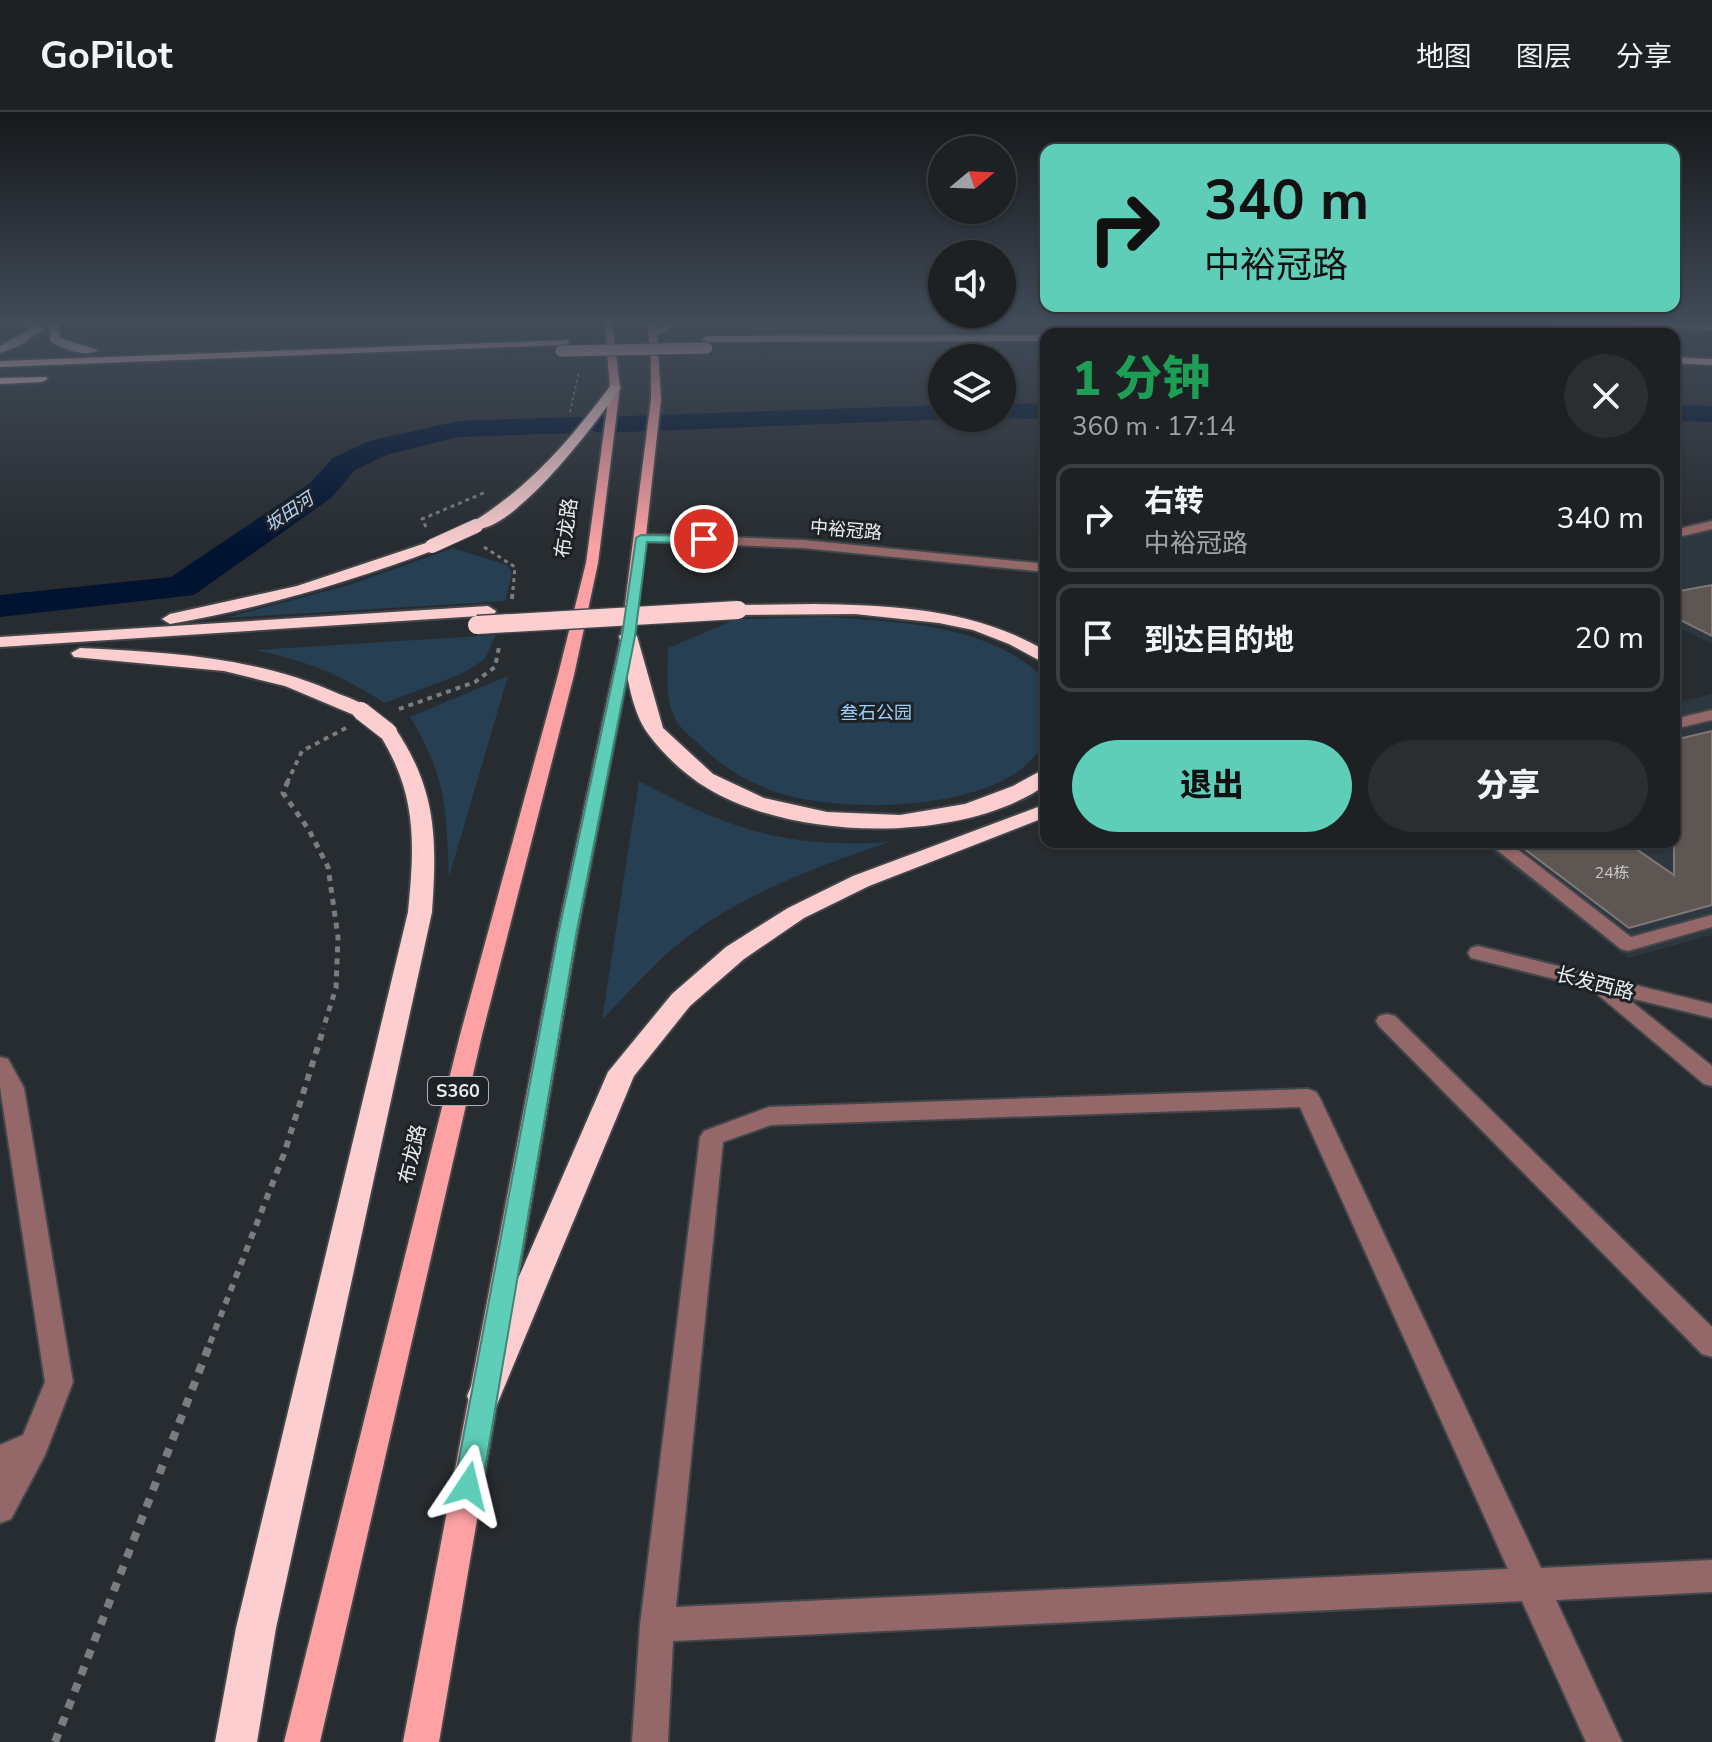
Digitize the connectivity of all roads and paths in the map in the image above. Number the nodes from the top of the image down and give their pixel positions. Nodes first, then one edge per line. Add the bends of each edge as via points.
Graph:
1 (609, 395) edge
2 (615, 395) edge
3 (655, 395) edge
4 (492, 489) dead end
5 (1712, 525) edge
6 (427, 528) dead end
7 (1680, 533) edge
8 (641, 538) junction
9 (469, 542) dead end
10 (1040, 567) edge
11 (740, 604) junction
12 (509, 610) dead end
13 (482, 618) junction
14 (1040, 635) edge
15 (628, 636) junction
16 (501, 638) dead end
17 (21, 641) junction
18 (0, 642) edge
19 (80, 653) junction
20 (1040, 656) edge
21 (0, 657) edge
22 (1712, 715) edge
23 (360, 717) junction
24 (387, 722) junction
25 (1680, 723) edge
26 (1040, 781) edge
27 (1040, 812) edge
28 (1504, 848) edge
29 (1712, 921) edge
30 (1478, 953) dead end
31 (1597, 984) junction
32 (1712, 1011) edge
33 (1387, 1021) dead end
34 (1712, 1078) edge
35 (4, 1082) edge
36 (1712, 1345) edge
37 (484, 1396) junction
38 (34, 1445) junction
39 (0, 1460) edge
40 (0, 1508) edge
41 (1712, 1576) edge
42 (1533, 1584) junction
43 (657, 1625) junction
44 (55, 1742) edge
45 (236, 1742) edge
46 (302, 1742) edge
47 (421, 1742) edge
48 (650, 1742) edge
49 (1604, 1742) edge

1 - 17 highway, bridge via 550,473 507,509 432,546 321,586 252,604
2 - 46 main road, 布龙路 / S360 via 592,563 471,1035
3 - 8 main road
4 - 6 path via 422,519
5 - 7 street
8 - 10 street, 中裕冠路 via 803,544
8 - 15 main road
9 - 12 path via 515,567
11 - 13 highway, bridge
11 - 14 highway via 890,598 1004,619
11 - 20 highway via 890,611 950,620 999,633
13 - 17 highway
13 - 19 highway
15 - 26 highway via 653,727 720,788 761,805 844,818 939,818
15 - 37 main road via 567,935
16 - 24 path via 495,667 475,682
17 - 18 highway
19 - 21 highway
19 - 23 highway via 238,667 318,689
22 - 25 street
23 - 24 highway, bridge
23 - 44 path via 302,751 283,793 328,867 338,937 336,988 284,1154
24 - 45 highway via 419,793 426,844 420,912 256,1628
27 - 37 highway via 861,881 796,913 735,953 681,1000 622,1072
28 - 29 street via 1628,944
30 - 31 street, 长发西路
31 - 32 street, 长发西路
31 - 34 street
33 - 36 street
35 - 38 street via 59,1382
37 - 47 main road
38 - 39 street
38 - 40 street
41 - 42 street
42 - 43 street
42 - 43 street via 1308,1098 769,1116 712,1137
42 - 49 street
43 - 48 street

